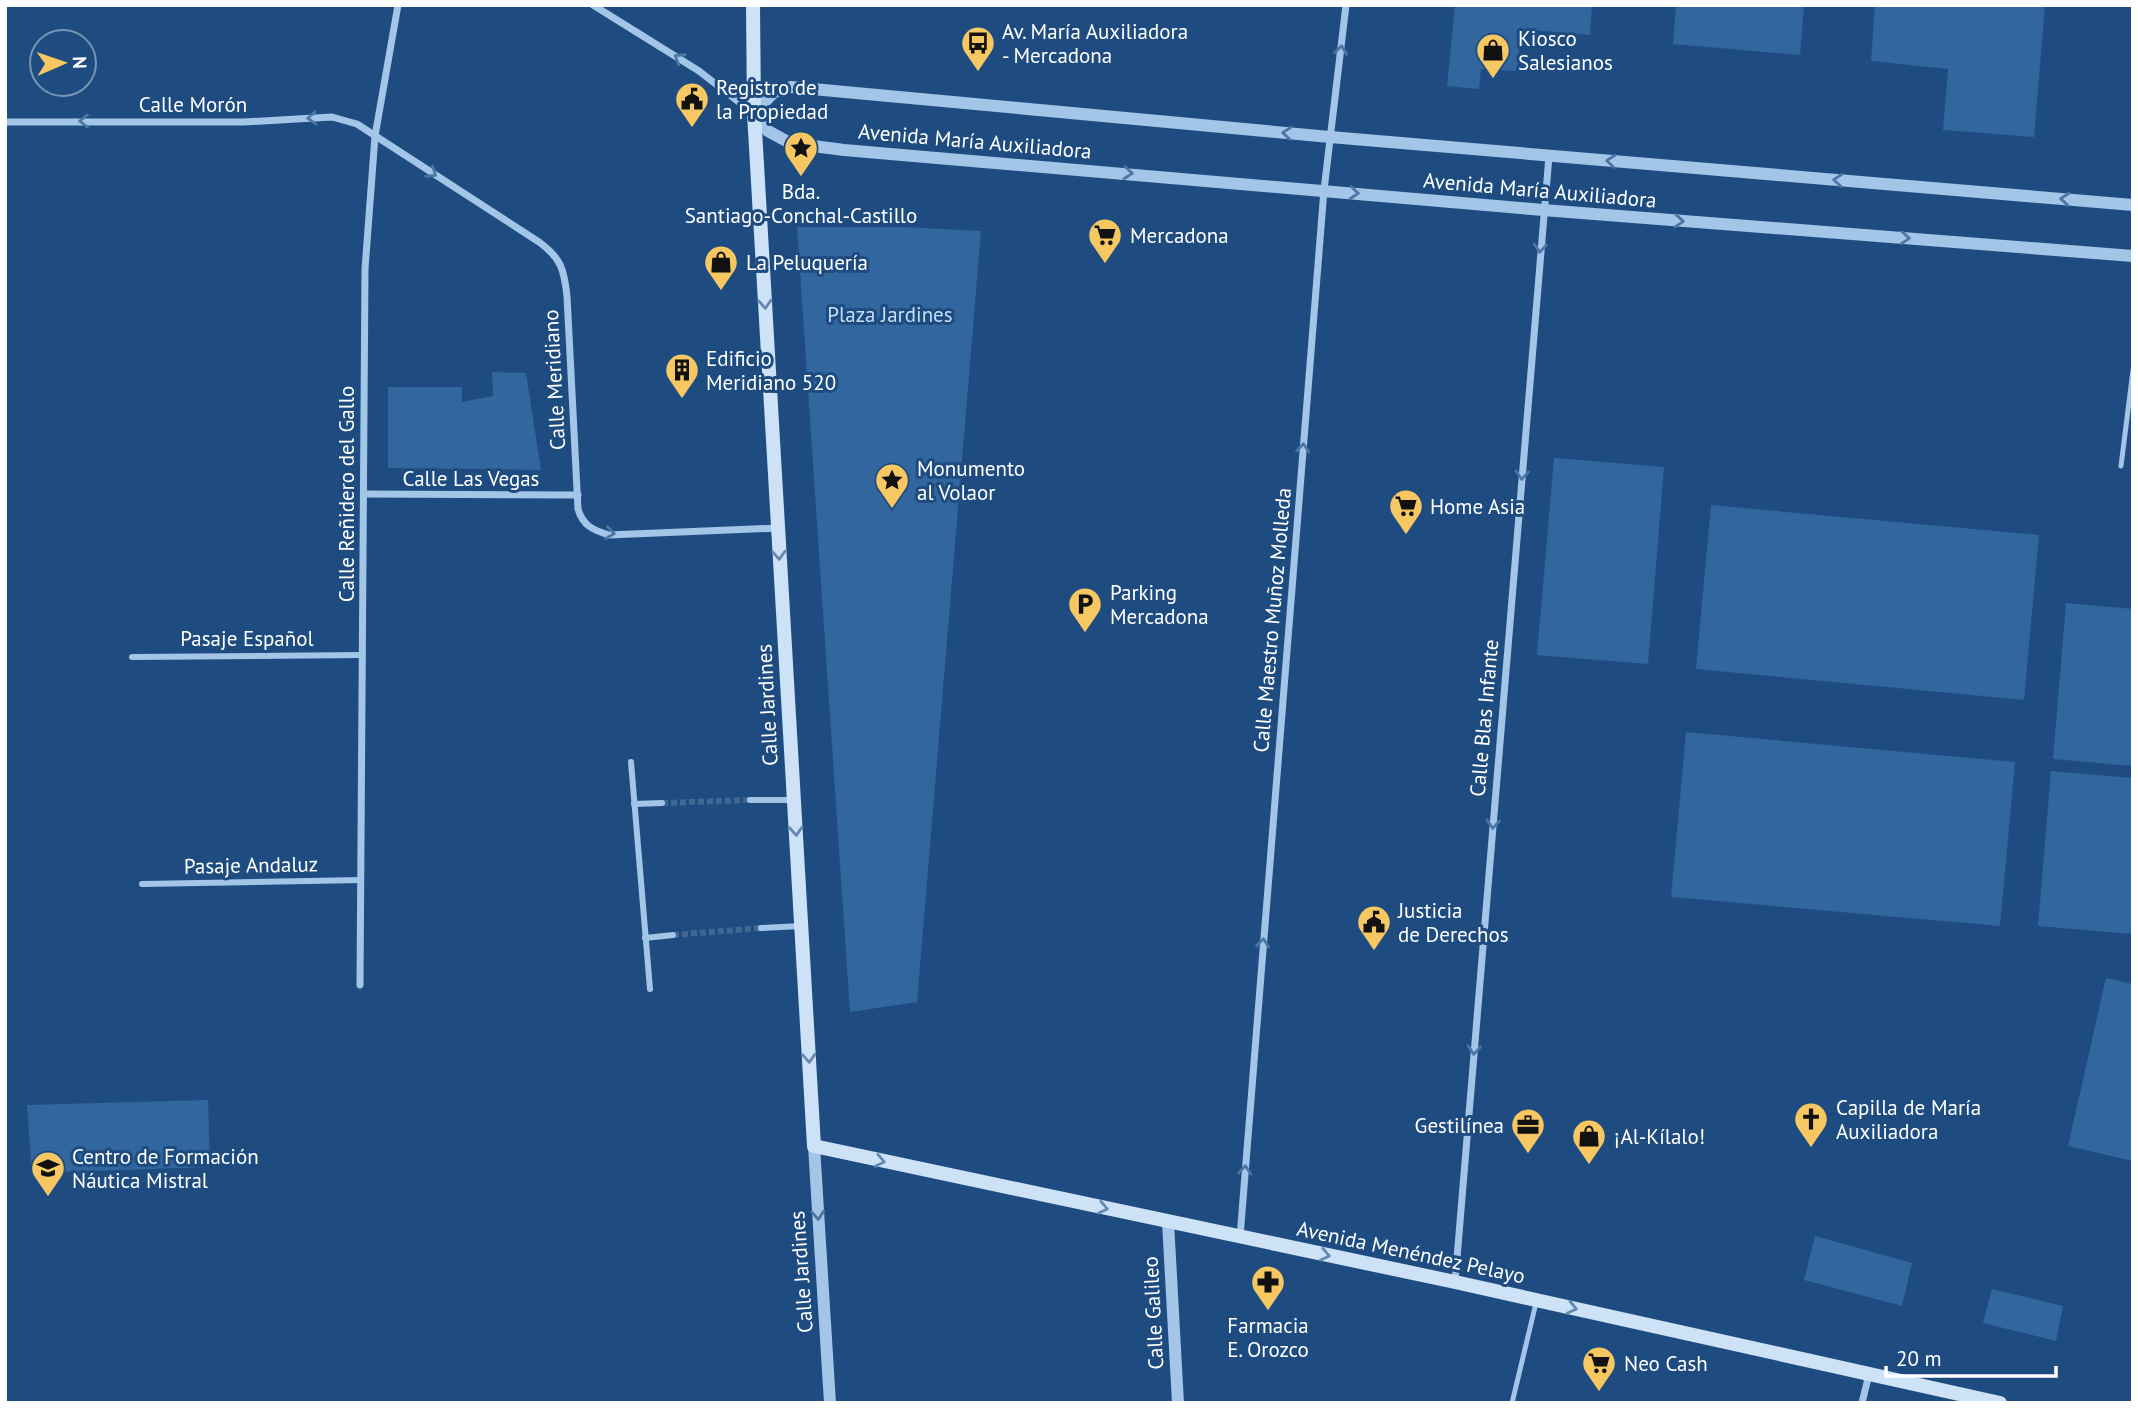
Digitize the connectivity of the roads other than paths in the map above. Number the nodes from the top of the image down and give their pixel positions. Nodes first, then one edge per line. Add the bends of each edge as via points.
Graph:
1 (398, 5) edge
2 (593, 5) edge
3 (753, 5) edge
4 (1346, 5) edge
5 (754, 113) junction
6 (5, 122) edge
7 (375, 136) junction
8 (1331, 138) junction
9 (1549, 156) junction
10 (1324, 190) junction
11 (2133, 205) edge
12 (1543, 210) junction
13 (2133, 256) edge
14 (2133, 370) edge
15 (2121, 466) dead end
16 (364, 494) junction
17 (578, 495) junction
18 (778, 528) junction
19 (363, 655) junction
20 (132, 657) dead end
21 (631, 762) dead end
22 (750, 800) tunnel mouth
23 (794, 800) junction
24 (662, 803) tunnel mouth
25 (634, 804) junction
26 (361, 880) junction
27 (142, 884) dead end
28 (801, 926) junction
29 (761, 928) tunnel mouth
30 (673, 935) tunnel mouth
31 (645, 938) junction
32 (360, 985) dead end
33 (650, 989) dead end
34 (814, 1146) junction
35 (1168, 1222) junction
36 (1240, 1238) junction
37 (1455, 1282) junction
38 (1537, 1300) junction
39 (1869, 1374) junction
40 (830, 1403) edge
41 (1178, 1403) edge
42 (1512, 1403) edge
43 (1862, 1403) edge
44 (2000, 1403) edge

1 - 7 street, Calle Reñidero del Gallo
5 -> 2 street via 699,71
3 - 5 main road, Calle Jardines
8 -> 4 street, Calle Maestro Muñoz Molleda
8 -> 5 street, Avenida María Auxiliadora via 791,87 774,92
5 -> 10 street, Avenida María Auxiliadora via 768,131 790,143
5 -> 18 main road, Calle Jardines
7 -> 6 street, Calle Morón via 357,124 332,117 244,122
7 - 16 street, Calle Reñidero del Gallo via 365,269
7 -> 17 street, Calle Meridiano via 551,250 558,260 567,296
8 - 9 street, Avenida María Auxiliadora
8 - 10 street, Calle Maestro Muñoz Molleda
11 -> 9 street, Avenida María Auxiliadora
9 - 12 street, Calle Blas Infante
10 -> 12 street, Avenida María Auxiliadora
36 -> 10 street, Calle Maestro Muñoz Molleda
12 -> 13 street, Avenida María Auxiliadora
12 -> 37 street, Calle Blas Infante
14 - 15 lane
16 - 17 street, Calle Las Vegas
16 - 19 street, Calle Reñidero del Gallo
17 -> 18 street, Calle Meridiano via 582,520 609,535
18 -> 23 main road, Calle Jardines
19 - 20 street, Pasaje Español
19 - 26 street, Calle Reñidero del Gallo
21 - 25 street
22 - 23 street
23 -> 28 main road, Calle Jardines
24 - 25 street
25 - 31 street
26 - 27 street, Pasaje Andaluz
26 - 32 street, Calle Reñidero del Gallo
28 - 29 street
28 -> 34 main road, Calle Jardines
30 - 31 street
31 - 33 street
34 -> 35 main road, Avenida Menéndez Pelayo
34 -> 40 street, Calle Jardines
35 - 36 main road, Avenida Menéndez Pelayo
35 - 41 street, Calle Galileo
36 -> 37 main road, Avenida Menéndez Pelayo
37 - 38 main road, Avenida Menéndez Pelayo
38 -> 39 main road, Avenida Menéndez Pelayo
38 - 42 lane
39 - 43 street
39 - 44 main road, Avenida Menéndez Pelayo

